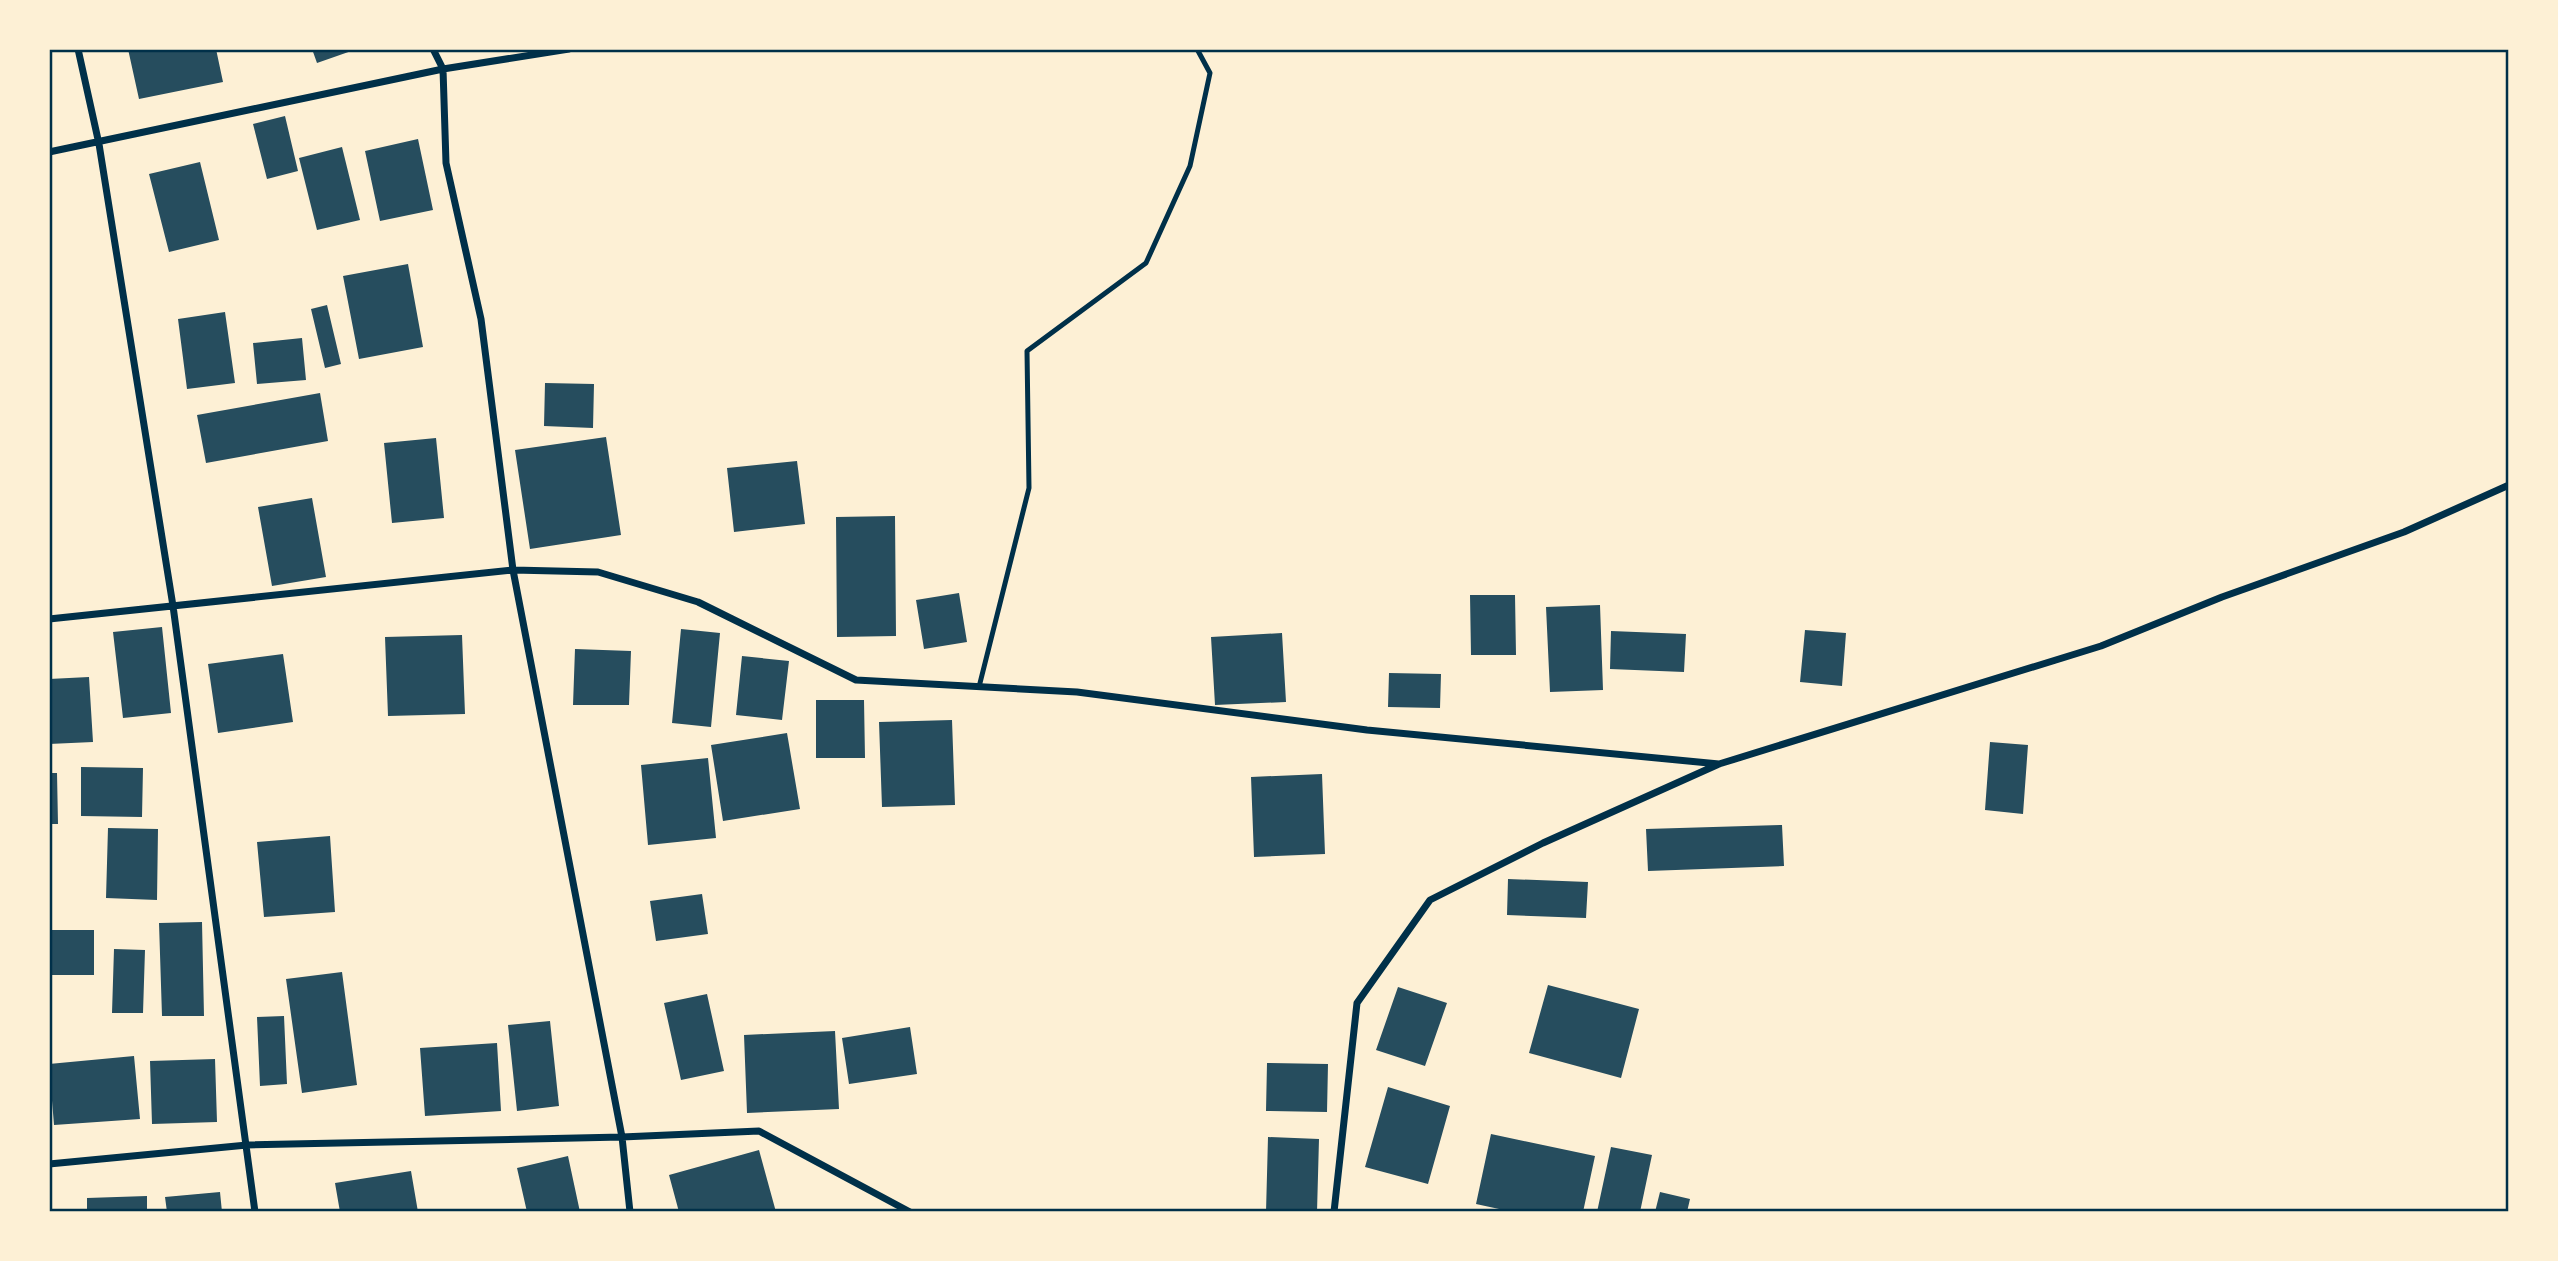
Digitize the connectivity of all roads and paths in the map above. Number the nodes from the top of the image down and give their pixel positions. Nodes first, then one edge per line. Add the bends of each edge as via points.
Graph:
1 (78, 49) edge
2 (433, 49) edge
3 (569, 49) edge
4 (1197, 49) edge
5 (443, 69) junction
6 (99, 144) junction
7 (49, 152) edge
8 (2509, 485) edge
9 (513, 570) junction
10 (173, 606) junction
11 (49, 619) edge
12 (979, 687) junction
13 (1719, 764) junction
14 (622, 1138) junction
15 (247, 1145) junction
16 (49, 1164) edge
17 (255, 1212) edge
18 (630, 1212) edge
19 (910, 1212) edge
20 (1334, 1212) edge

1 - 6 street
2 - 5 street
3 - 5 street
4 - 12 lane via 1210,73 1190,166 1146,263 1027,351 1029,488
5 - 6 street
5 - 9 street via 446,163 481,318
6 - 7 street
6 - 10 street
8 - 13 street via 2404,532 2101,646
9 - 10 street
9 - 12 street via 598,572 698,602 856,680
9 - 14 street
10 - 11 street
10 - 15 street
12 - 13 street via 1077,692 1367,730
13 - 20 street via 1430,900 1357,1003
14 - 15 street
14 - 18 street
14 - 19 street via 759,1131
15 - 16 street
15 - 17 street

